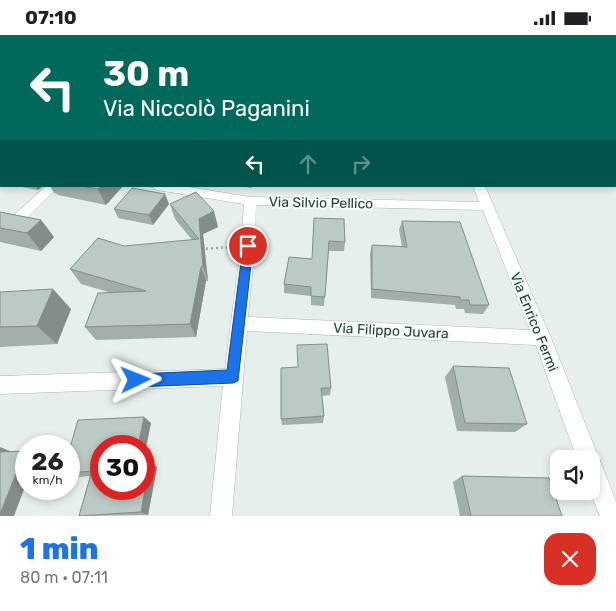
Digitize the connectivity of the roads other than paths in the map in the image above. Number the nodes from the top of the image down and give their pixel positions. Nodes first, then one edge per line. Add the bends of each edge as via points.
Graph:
1 (52, 187) edge
2 (163, 187) edge
3 (479, 187) edge
4 (250, 201) junction
5 (487, 206) junction
6 (0, 218) edge
7 (16, 221) junction
8 (32, 225) edge
9 (240, 324) junction
10 (542, 338) junction
11 (233, 377) junction
12 (0, 385) edge
13 (585, 450) edge
14 (600, 488) edge
15 (221, 516) edge
16 (611, 516) edge

1 - 7 street
2 - 4 street, Via Silvio Pellico
3 - 5 street, Via Enrico Fermi
4 - 5 street, Via Silvio Pellico
4 - 9 street
5 - 10 street, Via Enrico Fermi
6 - 7 street
7 - 8 street
9 - 10 street, Via Filippo Juvara
9 - 11 street
10 - 13 street, Via Enrico Fermi
11 - 12 street
11 - 15 street
14 - 16 street

